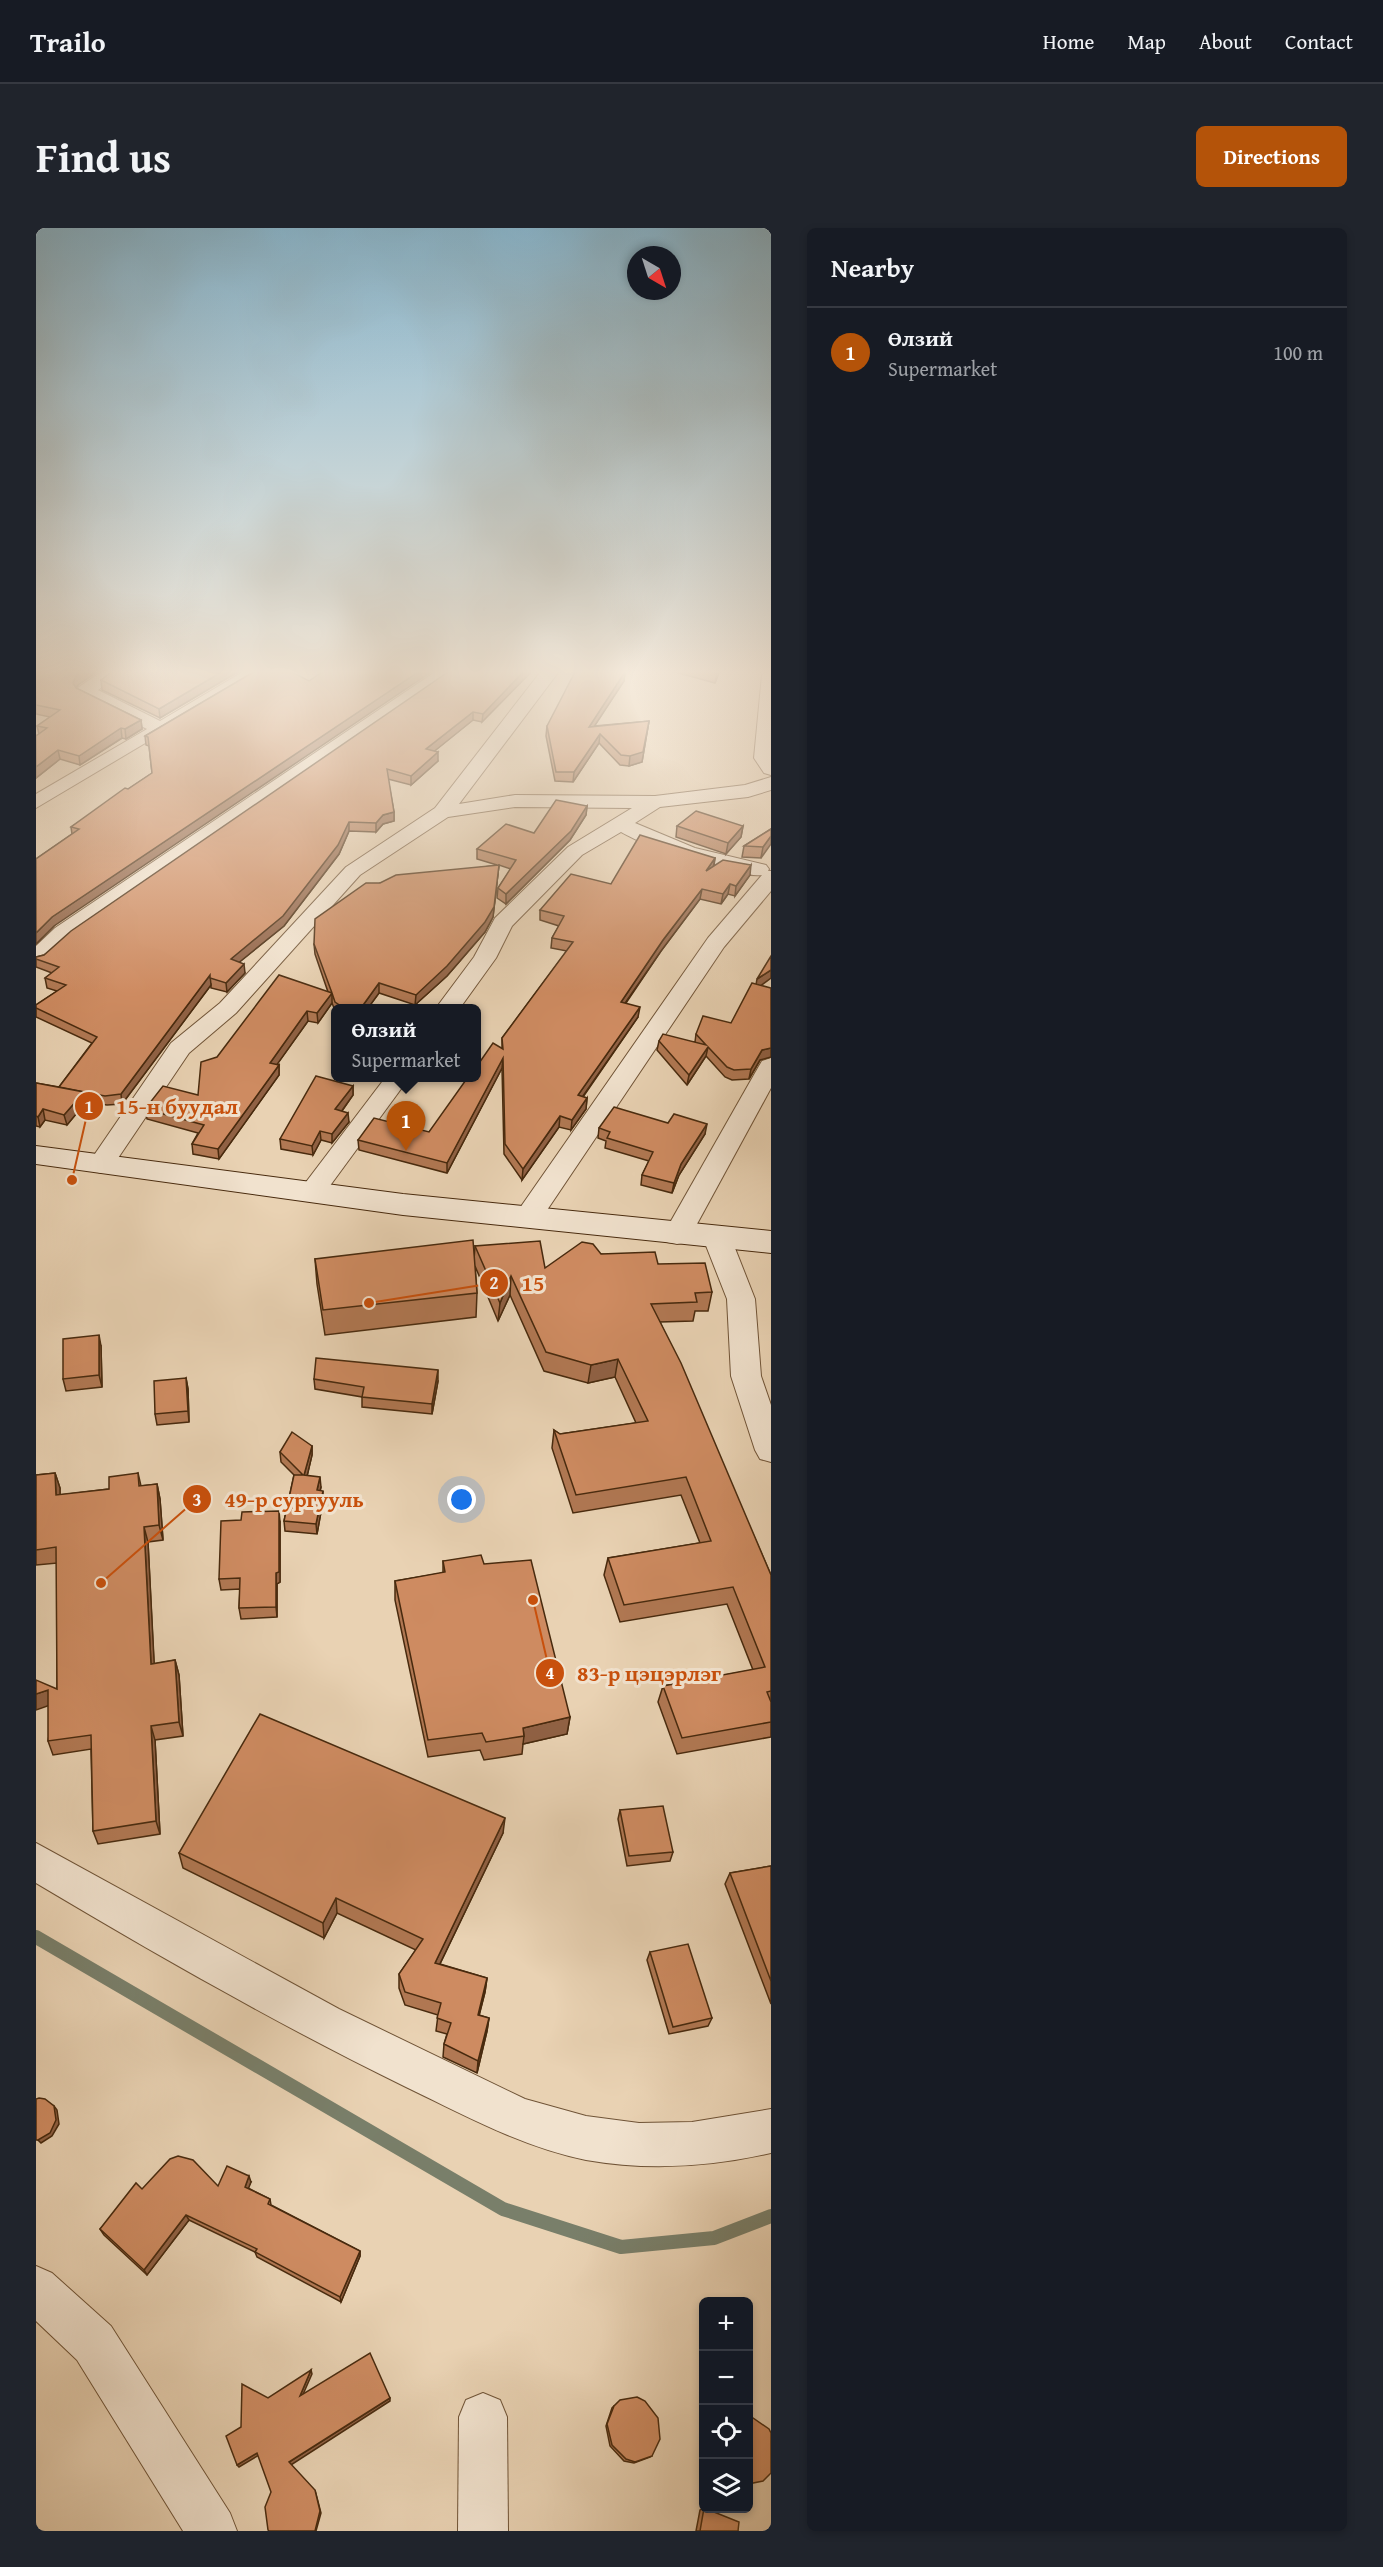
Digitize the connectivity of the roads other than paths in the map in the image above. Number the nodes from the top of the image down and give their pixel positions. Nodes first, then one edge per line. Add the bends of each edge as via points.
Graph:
1 (77, 777) edge
2 (292, 777) edge
3 (469, 777) edge
4 (771, 783) edge
5 (36, 802) edge
6 (655, 802) junction
7 (442, 812) junction
8 (620, 823) junction
9 (771, 866) edge
10 (771, 877) edge
11 (36, 958) edge
12 (451, 1004) edge
13 (771, 1066) edge
14 (393, 1082) edge
15 (36, 1155) edge
16 (101, 1164) junction
17 (312, 1192) junction
18 (527, 1218) junction
19 (677, 1235) junction
20 (717, 1238) junction
21 (771, 1242) edge
22 (771, 1450) edge
23 (36, 1862) edge
24 (771, 2132) edge
25 (36, 2289) edge
26 (483, 2416) dead end
27 (212, 2531) edge
28 (483, 2531) edge

1 - 5 street
2 - 11 street via 63,933
3 - 7 street
4 - 6 street via 748,791
6 - 7 street via 514,801
6 - 8 street
7 - 16 street via 353,871 228,1008 180,1048
8 - 9 street via 630,831 720,861 756,869
8 - 12 street via 575,851 503,923 485,958
10 - 18 street via 716,943
13 - 19 street
14 - 17 street
15 - 16 main road
16 - 17 main road
17 - 18 main road
18 - 19 main road
19 - 20 main road
20 - 21 main road
20 - 22 street via 741,1299 746,1376
23 - 24 street via 348,2038 516,2117 559,2132 614,2143 673,2145 737,2140
25 - 27 street via 94,2343
26 - 28 street

